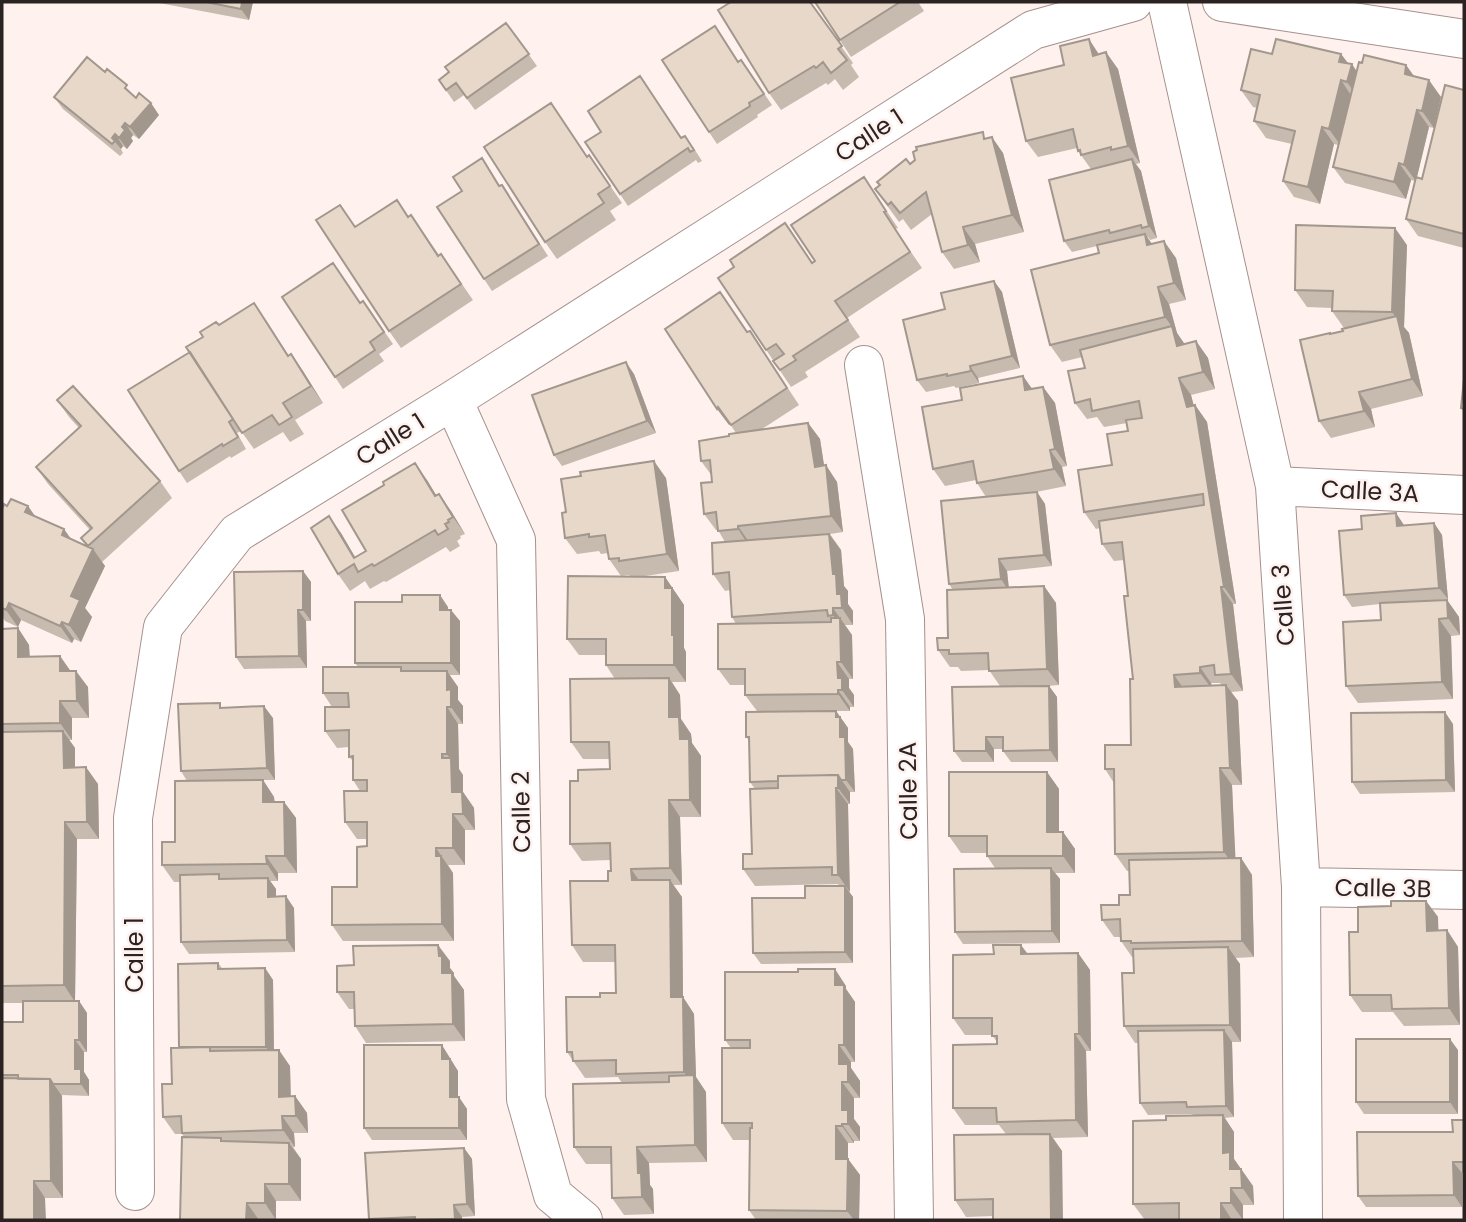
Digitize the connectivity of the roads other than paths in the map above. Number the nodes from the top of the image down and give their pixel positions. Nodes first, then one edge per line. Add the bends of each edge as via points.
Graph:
1 (1133, 2) edge
2 (1167, 2) edge
3 (1222, 2) edge
4 (1464, 39) edge
5 (864, 365) dead end
6 (453, 400) junction
7 (1275, 486) junction
8 (1464, 495) edge
9 (1301, 887) junction
10 (1464, 890) edge
11 (135, 1191) dead end
12 (583, 1220) edge
13 (914, 1220) edge
14 (1303, 1220) edge

1 - 6 street, Calle 1 via 1033,30
2 - 7 street, Calle 3
3 - 4 street
5 - 13 street, Calle 2A via 905,619
6 - 11 street, Calle 1 via 237,533 163,627 133,818
6 - 12 street, Calle 2 via 516,540 526,1099 553,1195
7 - 8 street, Calle 3A
7 - 9 street, Calle 3
9 - 10 street, Calle 3B
9 - 14 street, Calle 3

